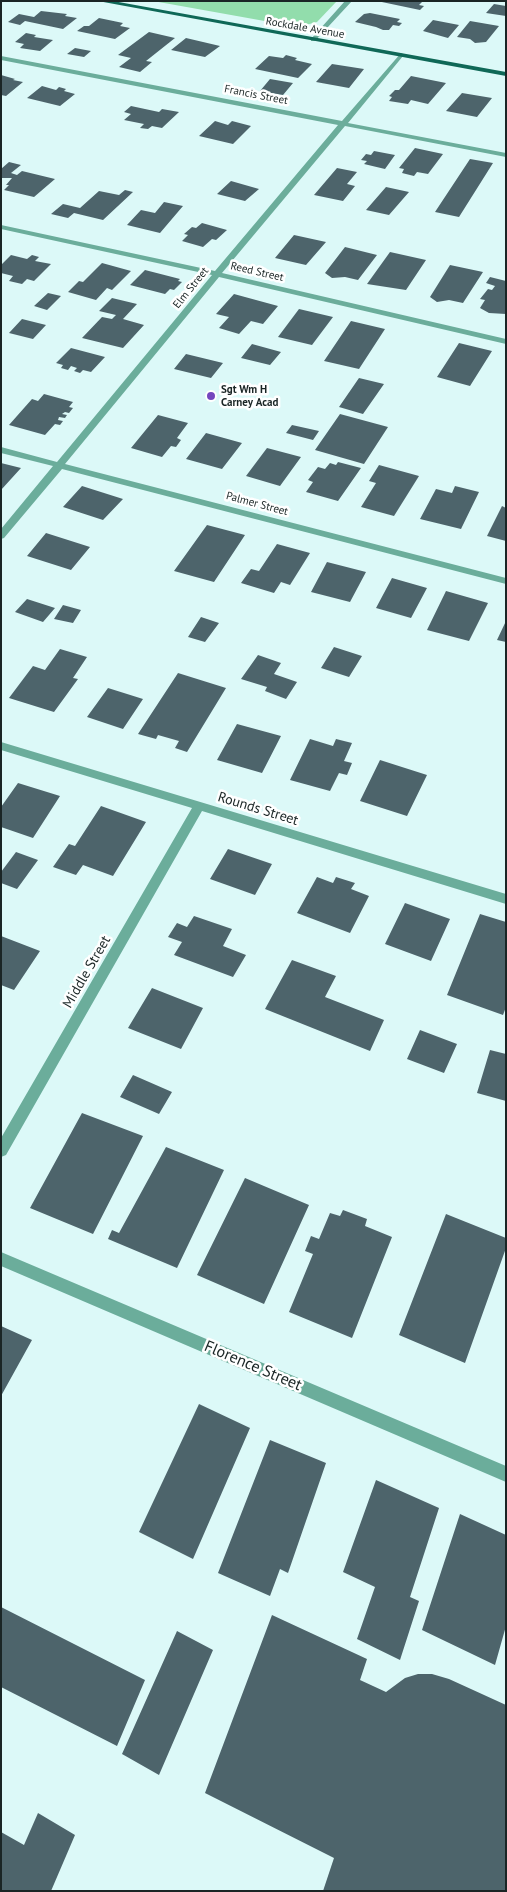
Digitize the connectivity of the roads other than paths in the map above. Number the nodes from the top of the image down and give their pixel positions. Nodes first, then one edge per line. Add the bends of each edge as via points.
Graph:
1 (101, 1) edge
2 (349, 1) edge
3 (314, 40) junction
4 (401, 55) junction
5 (1, 58) edge
6 (506, 74) edge
7 (344, 122) junction
8 (506, 154) edge
9 (1, 226) edge
10 (217, 274) junction
11 (506, 342) edge
12 (1, 450) edge
13 (61, 465) junction
14 (1, 536) edge
15 (506, 582) edge
16 (1, 746) edge
17 (199, 807) junction
18 (506, 899) edge
19 (1, 1151) edge
20 (1, 1259) edge
21 (506, 1474) edge

1 - 3 main road, Rockdale Avenue
2 - 3 street
3 - 4 main road, Rockdale Avenue
4 - 6 main road, Rockdale Avenue
4 - 7 street, Elm Street
5 - 7 street, Francis Street
7 - 8 street, Francis Street
7 - 10 street, Elm Street
9 - 10 street, Reed Street
10 - 11 street, Reed Street
10 - 13 street, Elm Street
12 - 13 street, Palmer Street
13 - 14 street, Elm Street
13 - 15 street, Palmer Street
16 - 17 street, Rounds Street
17 - 18 street, Rounds Street
17 - 19 street, Middle Street
20 - 21 street, Florence Street

